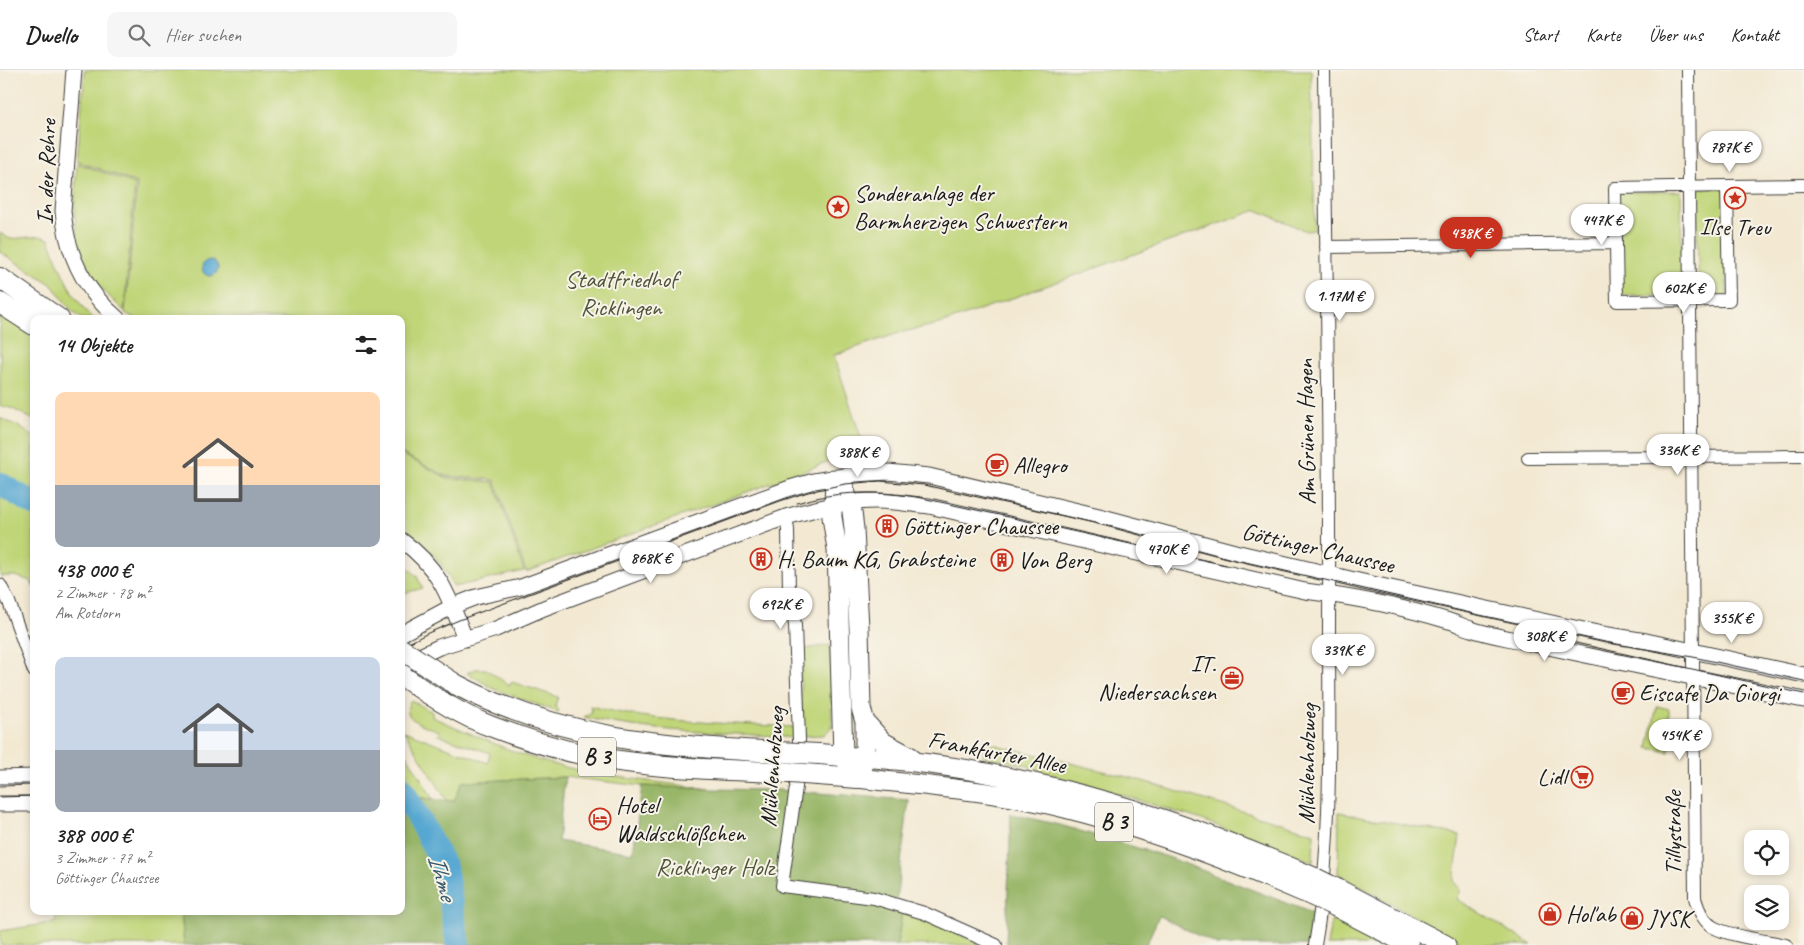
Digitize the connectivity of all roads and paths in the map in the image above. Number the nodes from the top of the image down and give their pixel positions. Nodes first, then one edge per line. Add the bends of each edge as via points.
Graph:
1 (74, 70) edge
2 (1324, 70) edge
3 (1688, 70) edge
4 (1804, 185) edge
5 (1689, 186) junction
6 (1727, 186) junction
7 (1616, 243) junction
8 (1326, 247) junction
9 (0, 278) edge
10 (1690, 300) junction
11 (0, 303) edge
12 (53, 315) edge
13 (114, 315) edge
14 (30, 322) edge
15 (1804, 456) edge
16 (1528, 458) dead end
17 (1691, 458) junction
18 (833, 477) junction
19 (851, 503) junction
20 (832, 506) junction
21 (786, 518) junction
22 (405, 543) edge
23 (1329, 584) junction
24 (0, 585) edge
25 (453, 606) junction
26 (405, 632) edge
27 (465, 638) junction
28 (405, 652) edge
29 (1693, 654) junction
30 (30, 660) edge
31 (405, 663) edge
32 (1804, 675) edge
33 (1693, 678) junction
34 (405, 679) edge
35 (1804, 700) edge
36 (865, 722) junction
37 (843, 756) junction
38 (865, 757) junction
39 (918, 761) junction
40 (30, 777) edge
41 (0, 778) edge
42 (858, 778) junction
43 (0, 804) edge
44 (30, 804) edge
45 (1314, 887) junction
46 (1337, 898) junction
47 (996, 945) edge
48 (1316, 945) edge
49 (1409, 945) edge
50 (1446, 945) edge
51 (1786, 945) edge

1 - 13 street, In der Rehre via 63,211 65,232 79,271 91,290
2 - 8 street, Am Grünen Hagen
3 - 5 street, Tillystraße
4 - 6 street
5 - 6 street
5 - 7 street via 1615,188
5 - 10 street, Tillystraße
6 - 10 street via 1729,300
7 - 8 street
7 - 10 street via 1616,302
8 - 23 street, Am Grünen Hagen
9 - 12 highway
10 - 17 street, Tillystraße
11 - 14 highway
15 - 17 street
16 - 17 street
17 - 29 street, Tillystraße
18 - 19 street via 845,484
18 - 20 street
18 - 23 street, Göttinger Chaussee via 881,472 929,476 1235,552
18 - 25 street, Göttinger Chaussee via 790,488 521,587
19 - 20 street, Göttinger Chaussee
19 - 23 street, Göttinger Chaussee via 892,501 929,506 1305,591
19 - 36 main road via 861,708
20 - 21 street, Göttinger Chaussee
20 - 37 main road via 837,549
21 - 27 street, Göttinger Chaussee
21 - 47 street, Mühlenholzweg via 789,591 795,625 799,740 782,886 874,898 924,912
22 - 25 street via 432,568
23 - 29 street, Göttinger Chaussee via 1646,641
23 - 33 street, Göttinger Chaussee via 1471,629
23 - 48 street, Mühlenholzweg via 1328,831
24 - 30 street
25 - 26 street, Göttinger Chaussee
25 - 27 street
27 - 31 street, Göttinger Chaussee
28 - 37 highway, Frankfurter Allee / B 3, bridge via 455,684 494,704 549,723 653,743
29 - 32 street, Göttinger Chaussee
29 - 33 street, Tillystraße
33 - 35 street, Göttinger Chaussee
33 - 51 street, Tillystraße via 1694,886 1698,909 1712,927
34 - 42 highway, B 3, bridge via 489,726 586,755 675,766
36 - 38 main road
36 - 39 main road via 883,742
37 - 38 main road, Frankfurter Allee / B 3
37 - 42 main road
38 - 39 main road, Frankfurter Allee / B 3
38 - 42 main road
39 - 45 main road, Frankfurter Allee / B 3 via 1067,790 1151,815 1251,850
40 - 41 street
42 - 45 main road, Frankfurter Allee / B 3 via 987,792 1064,808 1192,846 1255,871
43 - 44 street
45 - 46 main road, B 3, bridge
46 - 49 main road, B 3
46 - 50 main road, B 3

